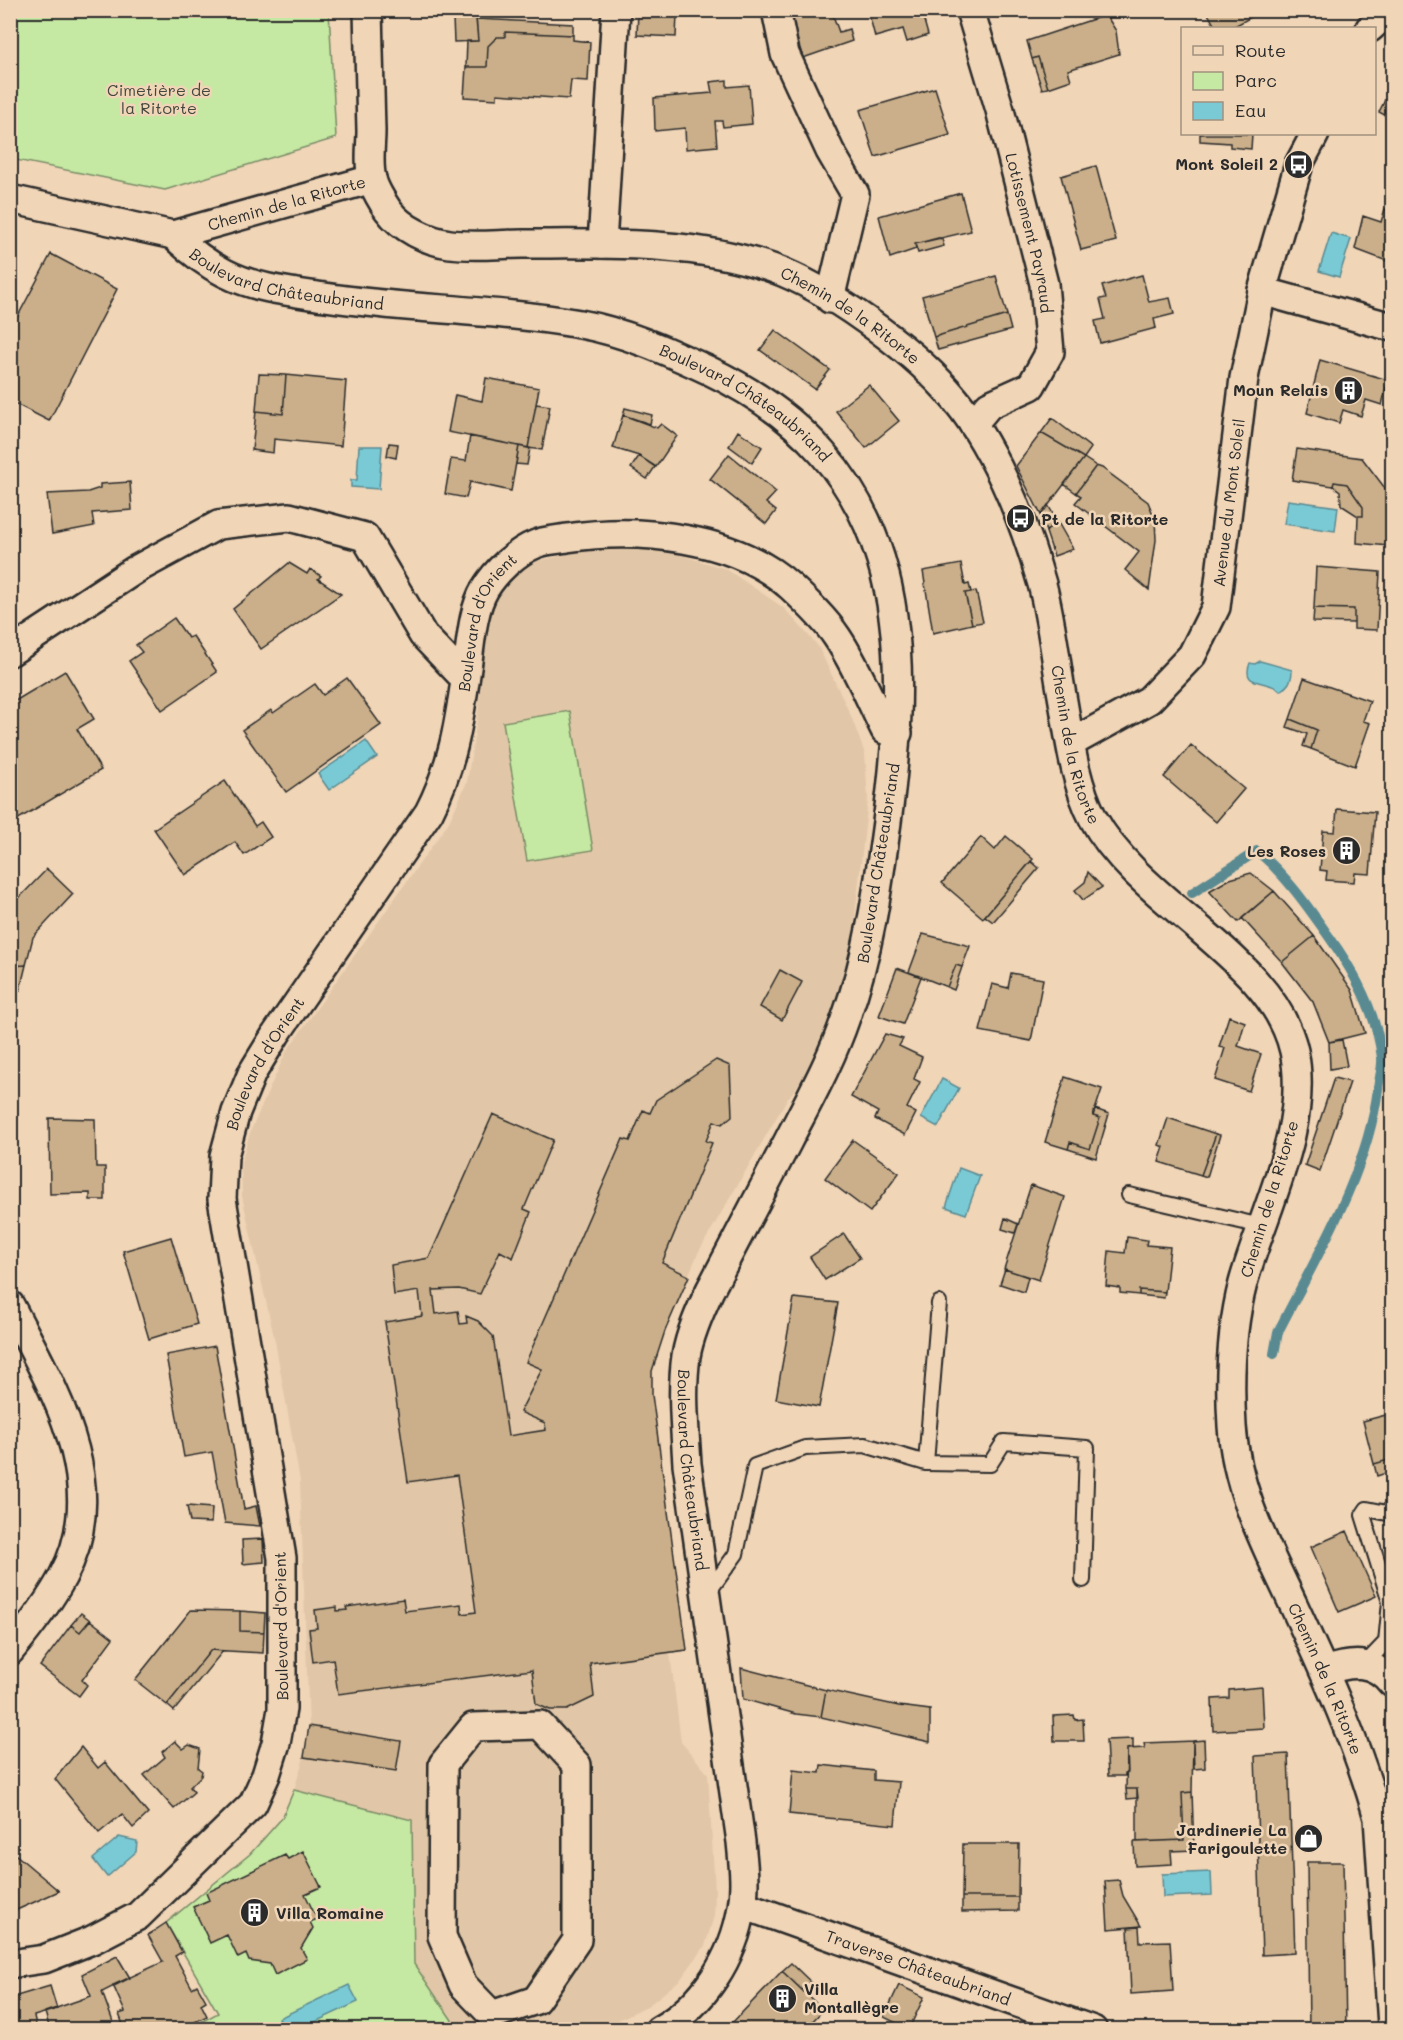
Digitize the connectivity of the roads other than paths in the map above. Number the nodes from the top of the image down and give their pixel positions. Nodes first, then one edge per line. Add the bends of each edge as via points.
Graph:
1 (368, 10) edge
2 (616, 10) edge
3 (776, 10) edge
4 (970, 10) edge
5 (1314, 135) edge
6 (372, 179) junction
7 (10, 199) edge
8 (173, 236) junction
9 (602, 244) junction
10 (1262, 291) junction
11 (830, 299) junction
12 (1392, 327) edge
13 (973, 424) junction
14 (10, 651) edge
15 (465, 679) junction
16 (898, 733) junction
17 (1071, 742) junction
18 (1129, 1195) dead end
19 (1261, 1226) junction
20 (939, 1304) dead end
21 (10, 1305) edge
22 (926, 1464) junction
23 (1392, 1514) edge
24 (1083, 1580) dead end
25 (706, 1596) junction
26 (10, 1651) edge
27 (1364, 1665) junction
28 (1324, 1671) junction
29 (1392, 1683) edge
30 (743, 1905) junction
31 (10, 1964) edge
32 (487, 2022) edge
33 (1392, 2026) edge
34 (659, 2030) edge
35 (1093, 2030) edge

1 - 6 street
2 - 9 street
3 - 11 street via 785,54 830,151 855,194
4 - 13 street, Lotissement Payraud via 1044,284 1050,352 1031,386 989,405
5 - 10 street, Avenue du Mont Soleil via 1299,164
6 - 8 street, Chemin de la Ritorte
6 - 9 street, Chemin de la Ritorte via 390,214 417,234 448,244
7 - 8 street, Chemin de la Ritorte
8 - 16 street, Boulevard Châteaubriand via 197,257 227,274 268,289 379,305 582,324 638,339 735,383 762,401 813,445 847,485 872,530 891,596 897,649
9 - 11 street, Chemin de la Ritorte via 683,249 729,257 772,268
10 - 12 street
10 - 17 street, Avenue du Mont Soleil via 1244,378 1216,607 1192,654 1149,700
11 - 13 street, Chemin de la Ritorte via 873,326 912,358 948,391
13 - 17 street, Chemin de la Ritorte via 1020,519 1042,586
14 - 15 street via 135,570 218,525 289,517 365,537 423,635
15 - 16 street, Boulevard d'Orient via 474,622 484,590 504,565 536,543 636,532 724,549 789,585 838,638 885,730
15 - 31 street, Boulevard d'Orient via 445,781 429,812 252,1073 224,1156 222,1199 282,1558 282,1709 267,1775 253,1804 138,1916 44,1959
16 - 25 street, Boulevard Châteaubriand via 870,939 846,1019 828,1063 710,1290 694,1325 686,1356 687,1464
17 - 19 street, Chemin de la Ritorte via 1090,812 1108,843 1131,870 1261,987 1288,1030 1295,1058 1296,1111
18 - 19 lane
19 - 28 street, Chemin de la Ritorte via 1242,1287 1234,1330 1233,1440 1252,1516
20 - 22 lane
21 - 26 street via 66,1413 82,1487 74,1548 64,1574 42,1611
22 - 24 lane via 990,1464 1004,1442 1087,1448
22 - 25 lane via 866,1445 805,1448 755,1466 736,1554
23 - 27 lane via 1367,1509 1363,1515 1390,1602 1386,1642
25 - 30 street, Boulevard Châteaubriand via 741,1842
27 - 28 street via 1345,1664
27 - 29 street via 1382,1670
28 - 33 street, Chemin de la Ritorte via 1361,1763 1378,1818
30 - 34 street, Boulevard Châteaubriand via 736,1934 710,1983 693,2006
30 - 35 street, Traverse Châteaubriand
32 - 32 street via 536,2000 578,1940 577,1765 540,1725 473,1727 443,1764 442,1936 463,1985

